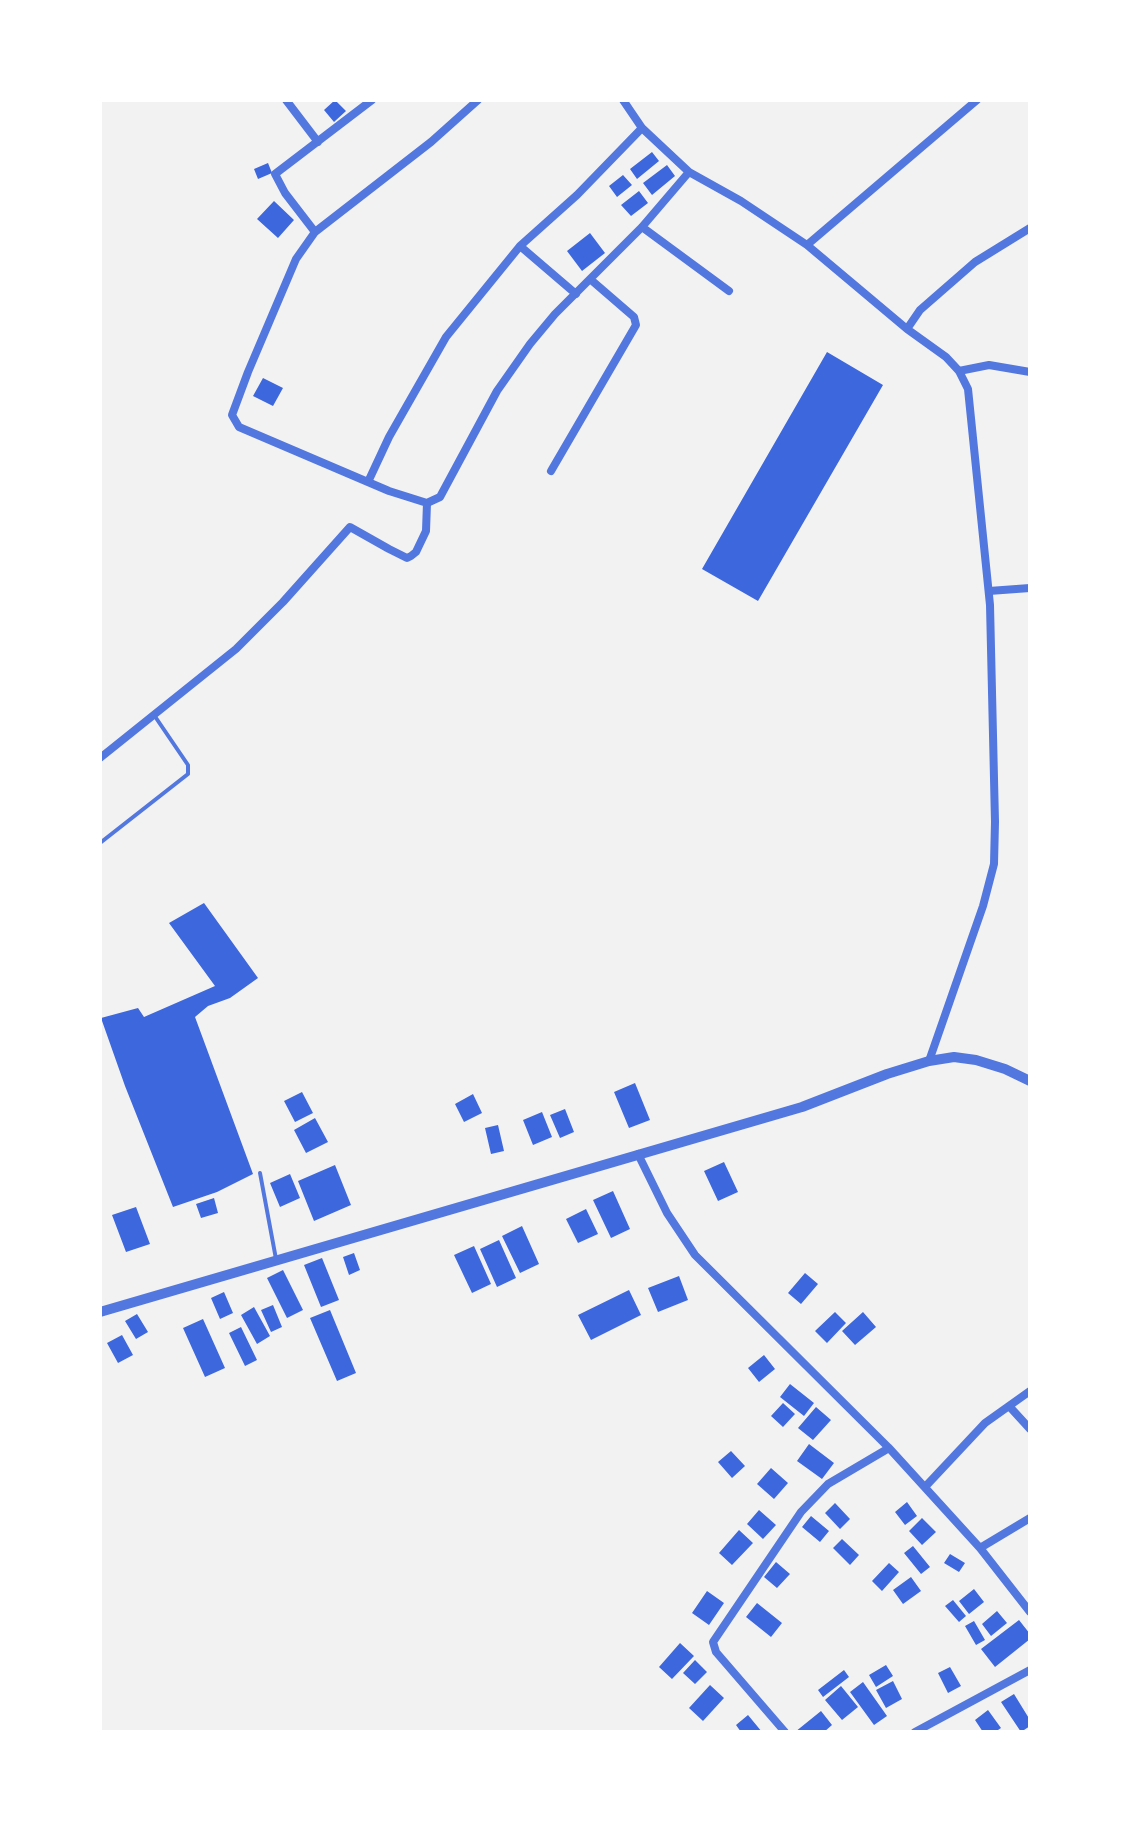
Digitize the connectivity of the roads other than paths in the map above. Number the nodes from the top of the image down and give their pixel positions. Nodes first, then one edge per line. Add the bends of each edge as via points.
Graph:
1 (286, 100) edge
2 (372, 100) edge
3 (478, 100) edge
4 (623, 100) edge
5 (977, 100) edge
6 (642, 128) junction
7 (318, 142) junction
8 (689, 172) junction
9 (642, 227) junction
10 (1030, 228) edge
11 (315, 232) junction
12 (807, 245) junction
13 (520, 246) junction
14 (590, 279) junction
15 (729, 291) dead end
16 (576, 294) junction
17 (907, 329) junction
18 (959, 371) junction
19 (1030, 372) edge
20 (551, 471) dead end
21 (368, 482) junction
22 (427, 503) junction
23 (1030, 588) edge
24 (989, 591) junction
25 (154, 714) junction
26 (100, 758) edge
27 (100, 843) edge
28 (929, 1061) junction
29 (1030, 1081) edge
30 (638, 1154) junction
31 (260, 1173) dead end
32 (277, 1261) junction
33 (100, 1312) edge
34 (1030, 1391) edge
35 (1009, 1406) junction
36 (1030, 1429) edge
37 (889, 1448) junction
38 (925, 1487) junction
39 (1030, 1518) edge
40 (980, 1548) junction
41 (1030, 1612) edge
42 (1030, 1670) edge
43 (785, 1732) edge
44 (917, 1732) edge

1 - 7 street
2 - 7 street
3 - 11 street
4 - 6 street
5 - 12 street
6 - 8 street
6 - 13 street
7 - 11 street via 275,174
8 - 9 street
8 - 12 street
9 - 14 street
9 - 15 street
10 - 17 street via 975,262 920,310
11 - 21 street via 296,259 232,415 239,427
12 - 17 street
13 - 16 street
13 - 21 street via 446,337
14 - 16 street
14 - 20 street via 634,317 636,325
16 - 22 street via 505,379 440,497
17 - 18 street
18 - 19 street via 989,365
18 - 24 street via 968,389 975,440
21 - 22 street
22 - 25 street via 426,531 411,556 350,527 236,649
23 - 24 street
24 - 28 street via 994,864
25 - 26 street
25 - 27 lane via 188,765 188,774
28 - 29 street via 976,1060
28 - 30 street via 802,1107
30 - 32 street
30 - 37 street via 695,1255
31 - 32 lane
32 - 33 street
34 - 35 street
35 - 36 street
35 - 38 street via 973,1434
37 - 38 street
37 - 43 street via 828,1484 801,1512 713,1642
38 - 40 street
39 - 40 street
40 - 41 street
42 - 44 street

